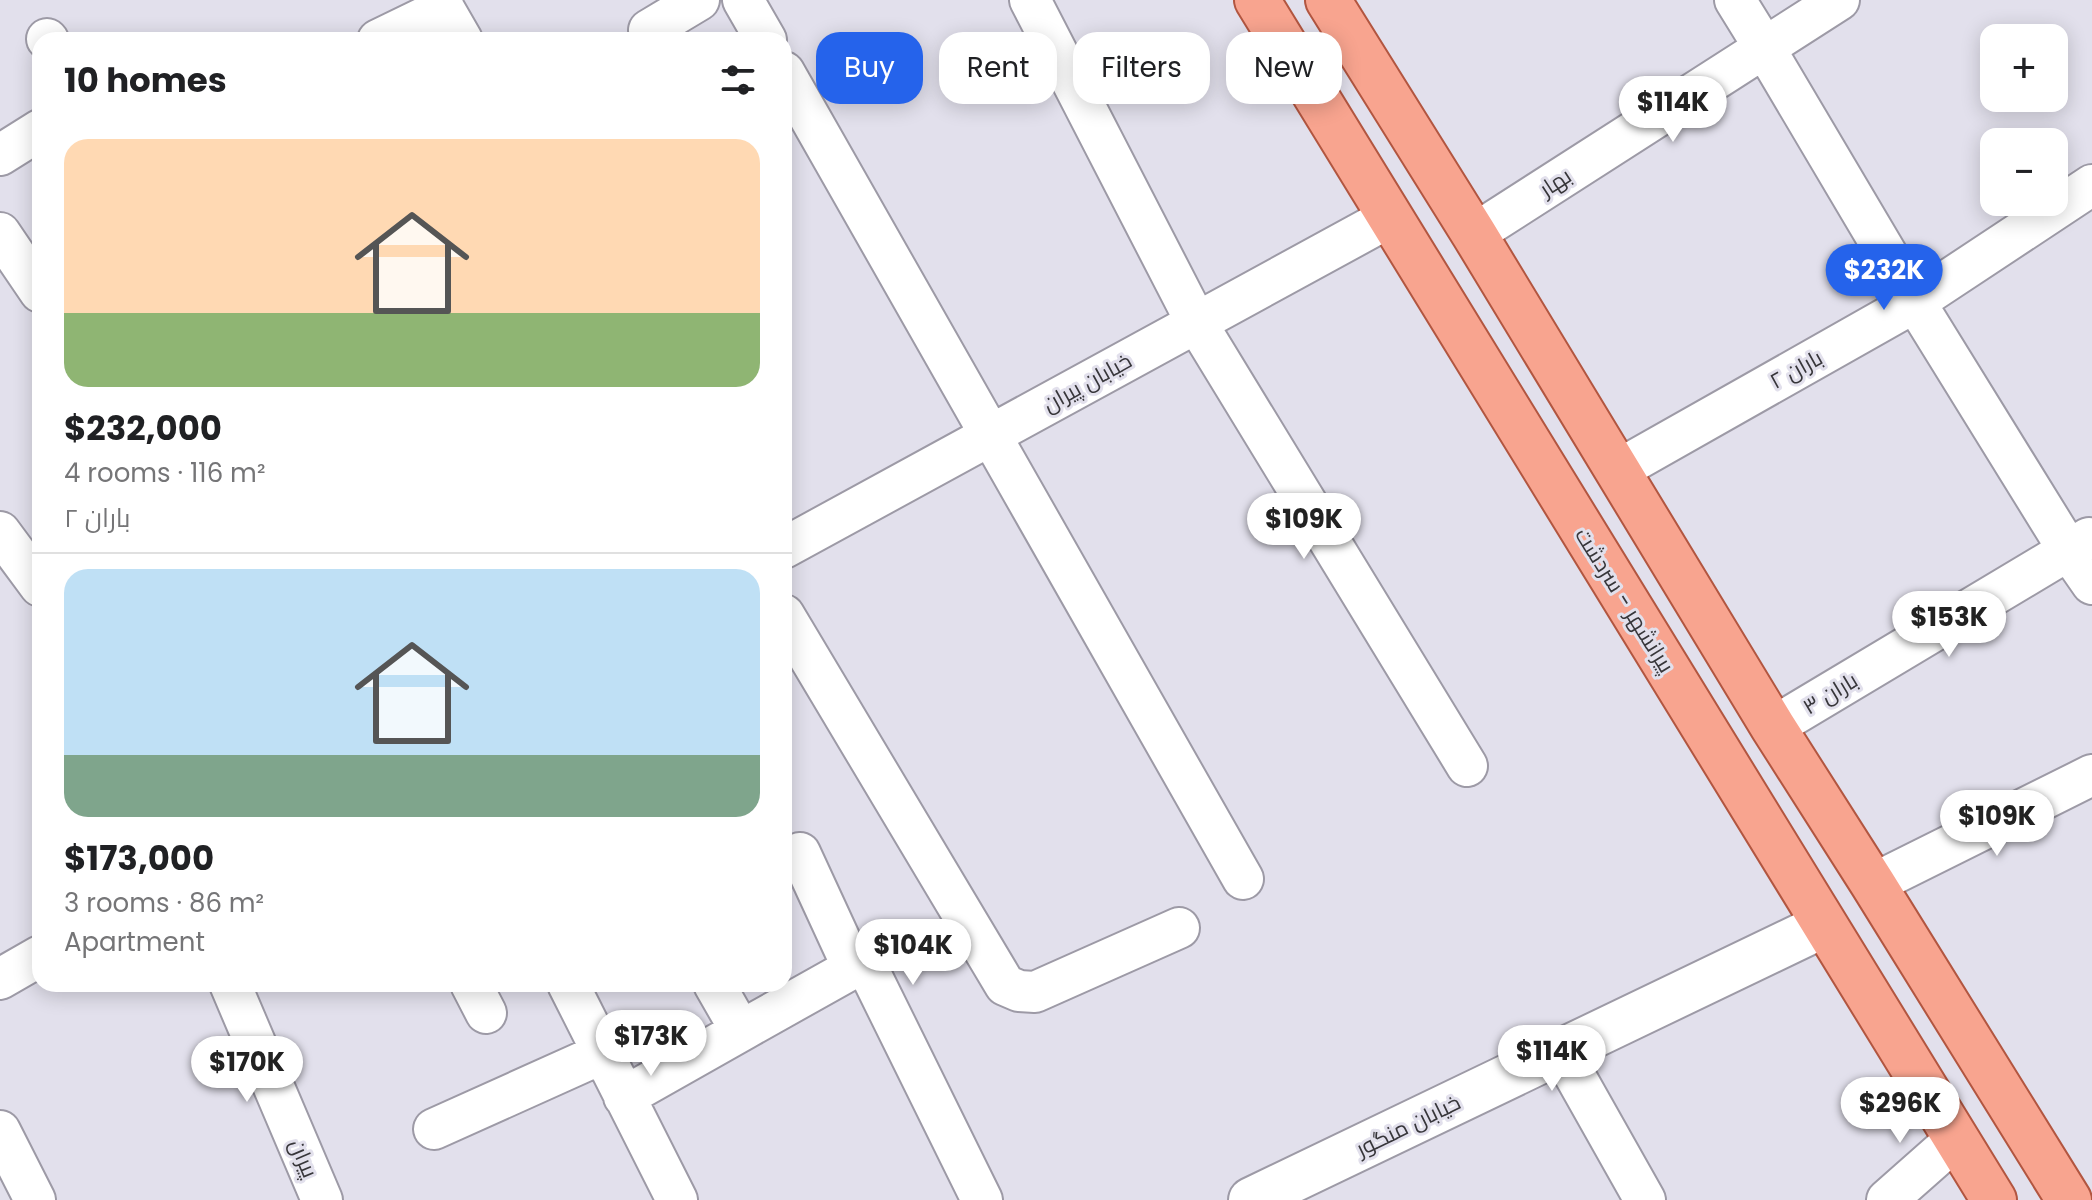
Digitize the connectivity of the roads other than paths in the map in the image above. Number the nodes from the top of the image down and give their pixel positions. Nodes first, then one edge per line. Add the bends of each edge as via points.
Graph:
1 (699, 0) edge
2 (743, 0) edge
3 (1030, 0) edge
4 (1257, 0) edge
5 (1328, 0) edge
6 (1735, 0) edge
7 (1839, 0) edge
8 (448, 16) edge
9 (649, 30) dead end
10 (401, 32) edge
11 (761, 32) edge
12 (1764, 47) junction
13 (792, 86) edge
14 (32, 135) edge
15 (0, 155) edge
16 (2092, 185) edge
17 (1390, 217) junction
18 (0, 233) edge
19 (1474, 234) junction
20 (32, 280) edge
21 (1915, 302) junction
22 (1196, 322) junction
23 (991, 435) junction
24 (1618, 470) junction
25 (0, 532) edge
26 (792, 544) edge
27 (2080, 544) edge
28 (32, 575) edge
29 (2092, 584) edge
30 (792, 628) edge
31 (1773, 727) junction
32 (1467, 766) dead end
33 (2092, 775) edge
34 (800, 853) dead end
35 (1243, 879) dead end
36 (1873, 884) junction
37 (1824, 925) junction
38 (1179, 928) dead end
39 (32, 961) edge
40 (853, 968) junction
41 (0, 979) edge
42 (233, 992) edge
43 (572, 992) edge
44 (719, 992) edge
45 (746, 1028) junction
46 (1561, 1051) junction
47 (603, 1053) junction
48 (624, 1097) junction
49 (434, 1129) dead end
50 (0, 1131) edge
51 (1956, 1139) junction
52 (1296, 1190) edge
53 (35, 1200) edge
54 (322, 1200) edge
55 (677, 1200) edge
56 (982, 1200) edge
57 (1251, 1200) edge
58 (1645, 1200) edge
59 (1887, 1200) edge
60 (1994, 1200) edge
61 (2069, 1200) edge

1 - 9 street
2 - 11 street
3 - 22 street
4 - 17 main road, پیرانشهر - سردشت
5 - 19 main road
6 - 12 street
7 - 12 street, بهار
8 - 10 street
12 - 19 street, بهار
12 - 21 street
13 - 23 street
14 - 15 street
16 - 21 street, باران ۲
17 - 22 street, خیابان پیران
17 - 37 main road, پیرانشهر - سردشت
18 - 20 street
19 - 24 main road
21 - 24 street, باران ۲
21 - 27 street
22 - 23 street, خیابان پیران
22 - 32 street
23 - 26 street, خیابان پیران
23 - 35 street
24 - 31 main road
25 - 28 street
27 - 29 street
27 - 31 street, باران ۳
30 - 38 street via 1005,985 1035,992
31 - 36 main road
33 - 36 street
34 - 40 street
36 - 61 main road
37 - 46 street, خیابان منگور
37 - 51 main road, پیرانشهر - سردشت
39 - 41 street
40 - 45 street
40 - 56 street via 870,973
42 - 54 street, پیران
43 - 47 street
44 - 45 street via 738,1026
45 - 48 street
46 - 52 street, خیابان منگور
46 - 58 street
47 - 48 street
47 - 49 street
48 - 55 street
50 - 53 street
51 - 59 street
51 - 60 main road, پیرانشهر - سردشت
52 - 57 street, خیابان منگور

